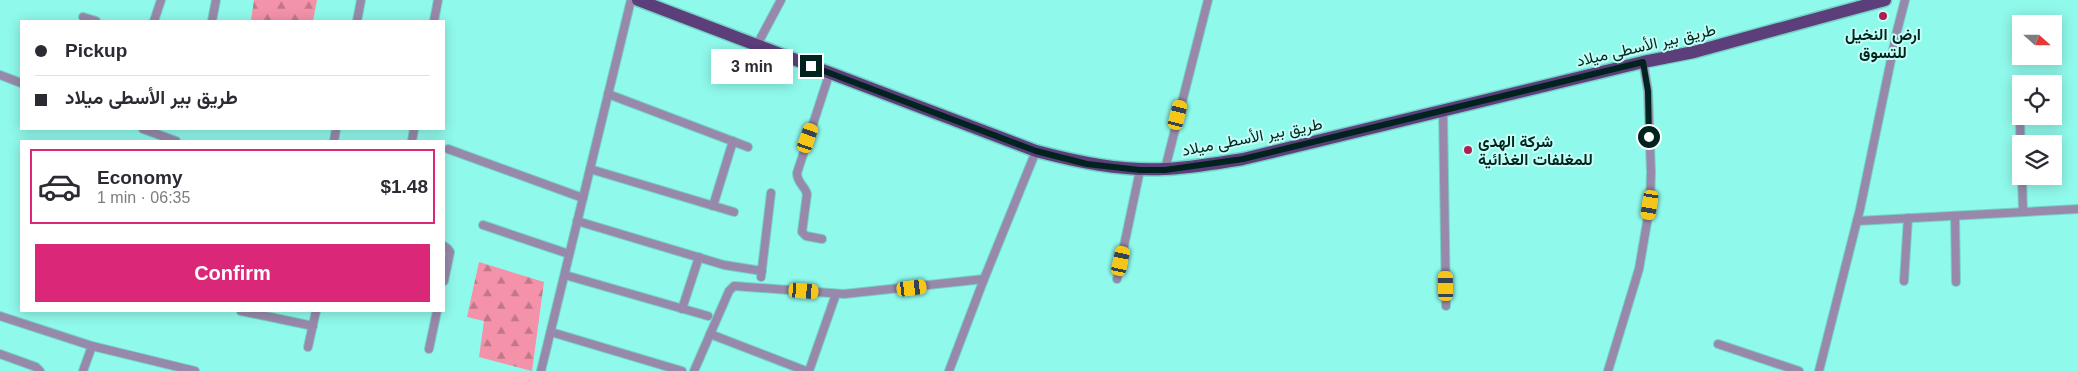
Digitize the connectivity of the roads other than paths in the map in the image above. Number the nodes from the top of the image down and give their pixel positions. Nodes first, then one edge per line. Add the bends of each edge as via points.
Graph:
1 (161, 0) edge
2 (216, 0) edge
3 (360, 0) edge
4 (438, 0) edge
5 (630, 0) edge
6 (638, 0) edge
7 (781, 0) edge
8 (1208, 0) edge
9 (1885, 0) edge
10 (1905, 0) edge
11 (83, 17) dead end
12 (93, 20) edge
13 (154, 20) edge
14 (212, 20) edge
15 (356, 20) edge
16 (434, 20) edge
17 (757, 45) junction
18 (1643, 62) junction
19 (830, 72) junction
20 (0, 75) edge
21 (20, 83) edge
22 (608, 94) junction
23 (1443, 110) junction
24 (146, 130) edge
25 (173, 140) edge
26 (733, 141) junction
27 (748, 147) dead end
28 (448, 149) dead end
29 (1036, 151) junction
30 (590, 169) junction
31 (1140, 170) junction
32 (1165, 170) junction
33 (2022, 185) edge
34 (771, 193) dead end
35 (583, 198) junction
36 (713, 206) junction
37 (2078, 209) edge
38 (734, 212) dead end
39 (2022, 212) junction
40 (1955, 216) junction
41 (1908, 218) junction
42 (578, 221) junction
43 (1857, 221) junction
44 (483, 225) dead end
45 (822, 239) dead end
46 (445, 247) edge
47 (570, 254) junction
48 (698, 257) junction
49 (564, 275) junction
50 (445, 276) edge
51 (984, 279) junction
52 (1117, 279) dead end
53 (1904, 281) dead end
54 (1956, 282) dead end
55 (836, 294) junction
56 (1446, 306) dead end
57 (682, 309) junction
58 (316, 312) edge
59 (437, 312) edge
60 (258, 313) edge
61 (0, 316) edge
62 (708, 316) dead end
63 (313, 326) junction
64 (551, 332) junction
65 (710, 334) junction
66 (1718, 344) dead end
67 (92, 346) junction
68 (308, 347) dead end
69 (429, 349) dead end
70 (0, 354) edge
71 (40, 371) edge
72 (83, 371) edge
73 (194, 371) edge
74 (542, 371) edge
75 (682, 371) edge
76 (694, 371) edge
77 (808, 371) edge
78 (949, 371) edge
79 (1608, 371) edge
80 (1799, 371) edge
81 (1819, 371) edge

1 - 13 street
2 - 14 street
3 - 15 street
4 - 16 street
5 - 22 street
6 - 17 main road, طريق بير الأسطى ميلاد
7 - 17 street
8 - 32 street
9 - 18 main road, طريق بير الأسطى ميلاد via 1694,52
10 - 43 street
11 - 12 street
17 - 19 main road, طريق بير الأسطى ميلاد
18 - 23 main road, طريق بير الأسطى ميلاد
18 - 79 street via 1648,91 1650,205 1639,269
19 - 29 main road, طريق بير الأسطى ميلاد
19 - 45 street via 797,176 807,194 802,232
20 - 21 street
22 - 26 street
22 - 30 street
23 - 32 main road, طريق بير الأسطى ميلاد via 1243,159
23 - 56 street
24 - 25 street
26 - 27 street
26 - 36 street
28 - 35 street
29 - 31 main road, طريق بير الأسطى ميلاد via 1087,164
29 - 51 street
30 - 35 street
30 - 36 street
31 - 32 main road, طريق بير الأسطى ميلاد
31 - 52 street
33 - 39 street
34 - 48 street via 762,274
35 - 42 street
36 - 38 street
37 - 39 street
39 - 40 street
40 - 41 street
40 - 54 street
41 - 43 street
41 - 53 street
42 - 47 street
42 - 48 street
43 - 81 street
44 - 47 street
46 - 50 street via 450,252
47 - 49 street
48 - 57 street
49 - 57 street
49 - 64 street
51 - 55 street
51 - 78 street
55 - 65 street via 732,287
55 - 77 street
57 - 62 street
58 - 63 street
59 - 69 street
60 - 63 street
61 - 67 street
63 - 68 street
64 - 74 street
64 - 75 street
65 - 76 street
65 - 77 street
66 - 80 street
67 - 72 street
67 - 73 street
70 - 71 street via 36,366

